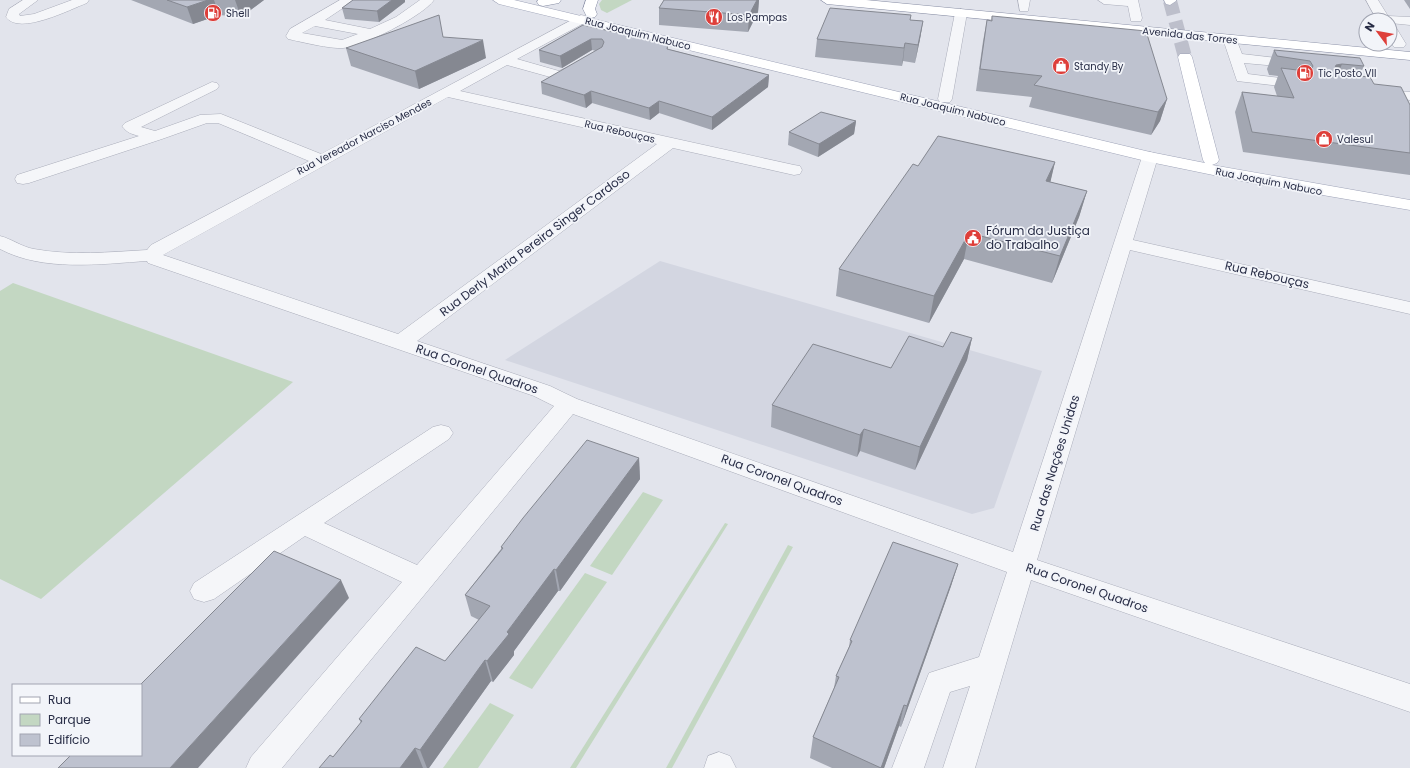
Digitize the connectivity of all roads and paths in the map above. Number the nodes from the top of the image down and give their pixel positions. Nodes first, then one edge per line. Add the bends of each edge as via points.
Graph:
1 (32, 0) edge
2 (83, 0) edge
3 (349, 0) edge
4 (428, 0) edge
5 (499, 0) edge
6 (827, 0) edge
7 (947, 0) edge
8 (1104, 0) edge
9 (1372, 0) edge
10 (541, 2) edge
11 (1024, 4) edge
12 (588, 11) edge
13 (1379, 12) edge
14 (961, 13) junction
15 (1136, 18) junction
16 (311, 21) junction
17 (1410, 21) edge
18 (1398, 22) edge
19 (373, 34) junction
20 (1230, 39) junction
21 (1358, 52) edge
22 (1358, 52) edge
23 (1360, 52) edge
24 (1410, 56) edge
25 (1185, 57) tunnel mouth
26 (1236, 58) junction
27 (591, 59) edge
28 (497, 60) junction
29 (1312, 66) edge
30 (1296, 84) edge
31 (212, 86) dead end
32 (1363, 91) edge
33 (445, 92) junction
34 (1410, 96) edge
35 (945, 99) junction
36 (156, 136) junction
37 (670, 142) junction
38 (1152, 152) junction
39 (319, 160) junction
40 (1211, 160) junction
41 (794, 170) dead end
42 (23, 178) dead end
43 (1410, 194) edge
44 (1410, 205) edge
45 (0, 242) edge
46 (1124, 243) junction
47 (154, 257) junction
48 (1410, 308) edge
49 (400, 343) junction
50 (569, 404) junction
51 (441, 433) dead end
52 (304, 524) junction
53 (1022, 566) junction
54 (422, 578) junction
55 (204, 591) dead end
56 (991, 667) junction
57 (1410, 698) edge
58 (262, 768) edge
59 (908, 768) edge
60 (959, 768) edge

1 - 2 street via 13,12 14,20 26,21
3 - 16 street
4 - 19 street via 401,20
5 - 10 main road, Rua Joaquim Nabuco
6 - 14 main road, Avenida das Torres
7 - 11 main road, Avenida das Torres
8 - 15 street via 1134,3
9 - 13 street
10 - 12 main road, Rua Joaquim Nabuco
11 - 15 main road, Avenida das Torres
12 - 28 street, Rua Vereador Narciso Mendes
12 - 35 main road, Rua Joaquim Nabuco
12 - 38 main road, Rua Joaquim Nabuco
14 - 20 main road, Avenida das Torres
14 - 35 street
15 - 21 main road, Avenida das Torres
16 - 19 street
16 - 19 street via 293,36 342,44
17 - 18 street
20 - 22 main road, Avenida das Torres
20 - 26 street
23 - 24 main road, Avenida das Torres
25 - 40 main road
26 - 29 street
26 - 30 street via 1242,78
27 - 28 street via 561,76
28 - 33 street, Rua Vereador Narciso Mendes
31 - 36 street via 130,126
32 - 34 street
33 - 37 street, Rua Rebouças
33 - 39 street, Rua Vereador Narciso Mendes
35 - 38 main road, Rua Joaquim Nabuco
36 - 39 street via 213,117
36 - 42 street
37 - 41 street, Rua Rebouças
37 - 49 street, Rua Derly Maria Pereira Singer Cardoso
38 - 40 main road, Rua Joaquim Nabuco
38 - 44 main road, Rua Joaquim Nabuco via 1252,178
38 - 46 street, Rua das Nações Unidas
39 - 47 street, Rua Vereador Narciso Mendes via 158,249
40 - 43 main road, Rua Joaquim Nabuco
45 - 47 street via 26,254 83,258
46 - 48 street, Rua Rebouças
46 - 53 street, Rua das Nações Unidas
47 - 49 street, Rua Coronel Quadros
49 - 50 street, Rua Coronel Quadros via 542,391
50 - 53 street, Rua Coronel Quadros
50 - 54 street
51 - 52 street
52 - 54 street
52 - 55 street
53 - 56 street, Rua das Nações Unidas
53 - 57 street, Rua Coronel Quadros
54 - 58 street
56 - 59 street via 939,682
56 - 60 street, Rua das Nações Unidas

